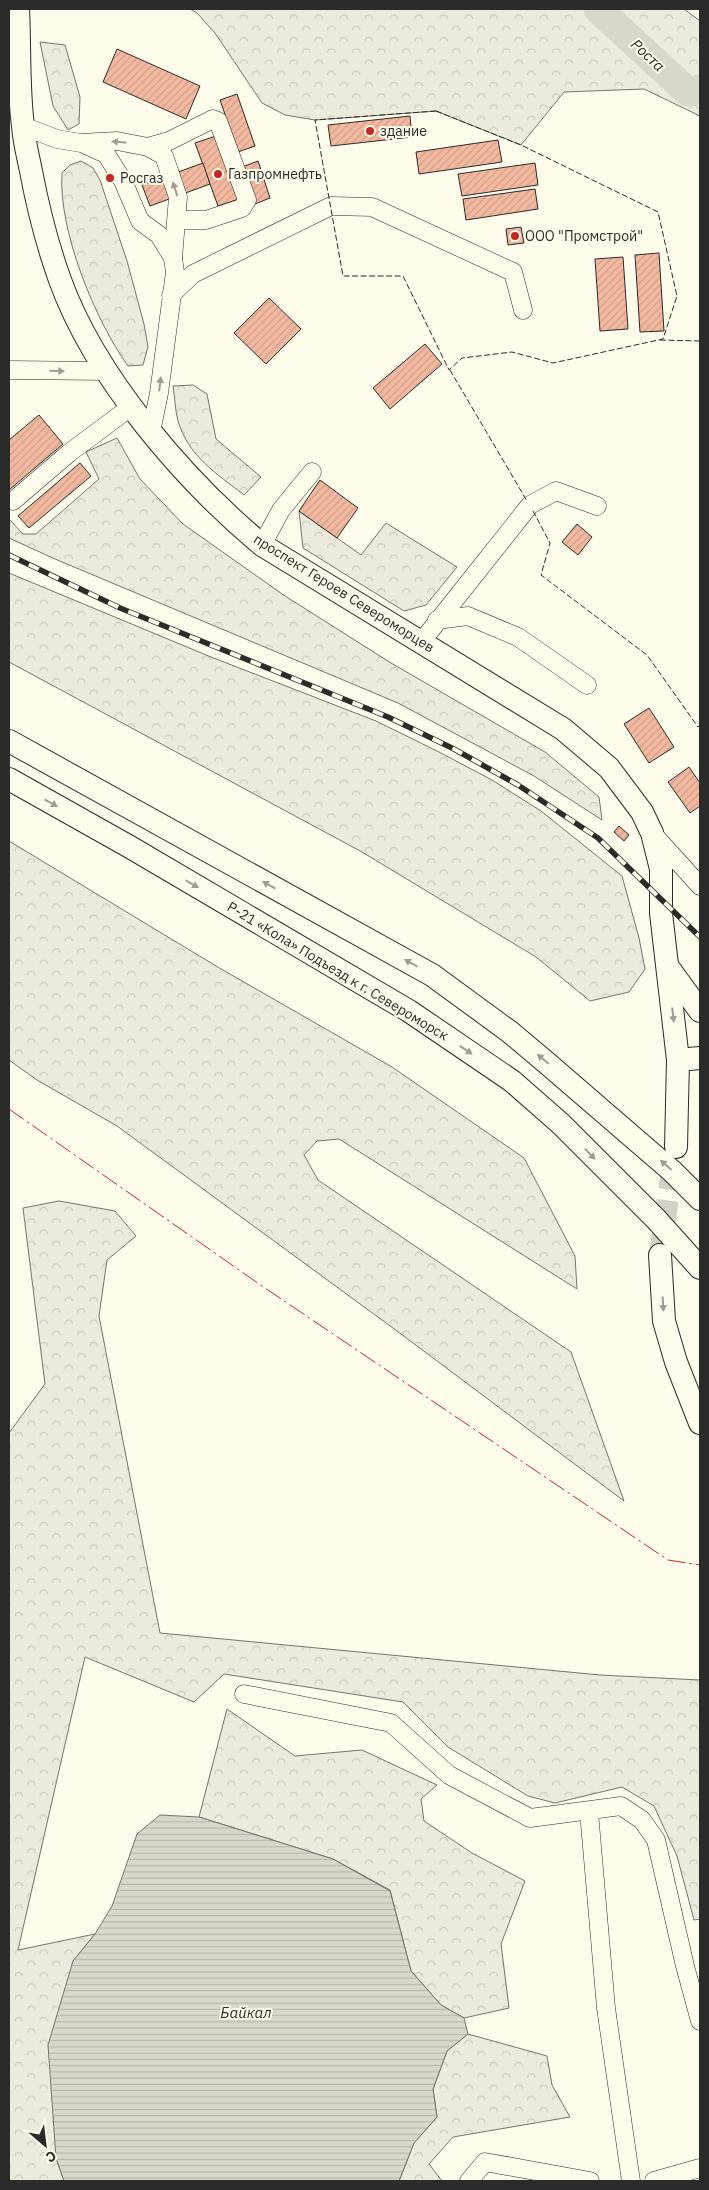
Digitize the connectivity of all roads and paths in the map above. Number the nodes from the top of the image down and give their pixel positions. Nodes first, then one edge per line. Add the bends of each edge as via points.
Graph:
1 (18, 9) edge
2 (15, 88) edge
3 (23, 126) junction
4 (80, 143) junction
5 (148, 147) junction
6 (177, 220) junction
7 (173, 258) junction
8 (171, 295) junction
9 (523, 310) dead end
10 (9, 370) edge
11 (106, 371) junction
12 (132, 406) junction
13 (151, 432) junction
14 (312, 472) dead end
15 (13, 501) dead end
16 (597, 506) dead end
17 (262, 545) junction
18 (437, 620) junction
19 (422, 641) junction
20 (587, 685) dead end
21 (9, 741) edge
22 (9, 779) edge
23 (652, 834) junction
24 (700, 886) edge
25 (668, 966) junction
26 (700, 1011) edge
27 (700, 1058) edge
28 (678, 1060) junction
29 (676, 1147) tunnel mouth
30 (700, 1199) edge
31 (660, 1255) tunnel mouth
32 (700, 1268) edge
33 (700, 1423) edge
34 (244, 1694) dead end
35 (589, 1812) junction
36 (700, 2021) edge
37 (700, 2168) edge
38 (564, 2179) edge
39 (469, 2181) edge
40 (590, 2181) edge
41 (632, 2181) edge
42 (654, 2181) edge

1 - 2 main road, проспект Героев Североморцев
2 - 3 main road, проспект Героев Североморцев
3 - 4 lane via 57,139
3 - 11 main road, проспект Героев Североморцев via 39,212 60,281
5 -> 4 lane via 117,141
4 - 7 lane via 106,154 123,181 140,221 159,235
6 -> 5 lane via 178,197 164,156
5 - 6 lane via 218,121 246,204 206,220
6 - 7 lane
7 - 8 lane via 175,272
8 - 9 lane via 193,274 331,206 372,207 513,272
13 -> 8 lane
10 -> 11 lane
11 - 12 main road, проспект Героев Североморцев
12 - 13 main road, проспект Героев Североморцев
12 - 15 lane via 69,453
13 - 17 main road, проспект Героев Североморцев via 190,478
14 - 17 lane via 281,510
16 - 18 lane via 556,491 530,505
17 - 19 main road, проспект Героев Североморцев
18 - 19 lane
18 - 20 lane via 468,616 518,637
19 - 23 main road, проспект Героев Североморцев via 563,729 609,768 642,812
30 -> 21 main road via 542,1058 432,975
22 -> 32 main road, Р-21 «Кола» Подъезд к г. Североморск via 409,1012 512,1081 561,1124
23 - 24 lane
23 - 25 main road, проспект Героев Североморцев via 661,869 661,914
25 - 26 main road, проспект Героев Североморцев
25 -> 28 main road
27 - 28 main road
28 - 29 main road
31 -> 33 main road via 664,1321
34 - 35 lane via 391,1723 450,1775 530,1818
35 - 36 lane via 621,1806 642,1820 656,1840
35 - 41 lane via 606,2008
37 - 42 lane
38 - 39 lane via 484,2162
38 - 40 lane

